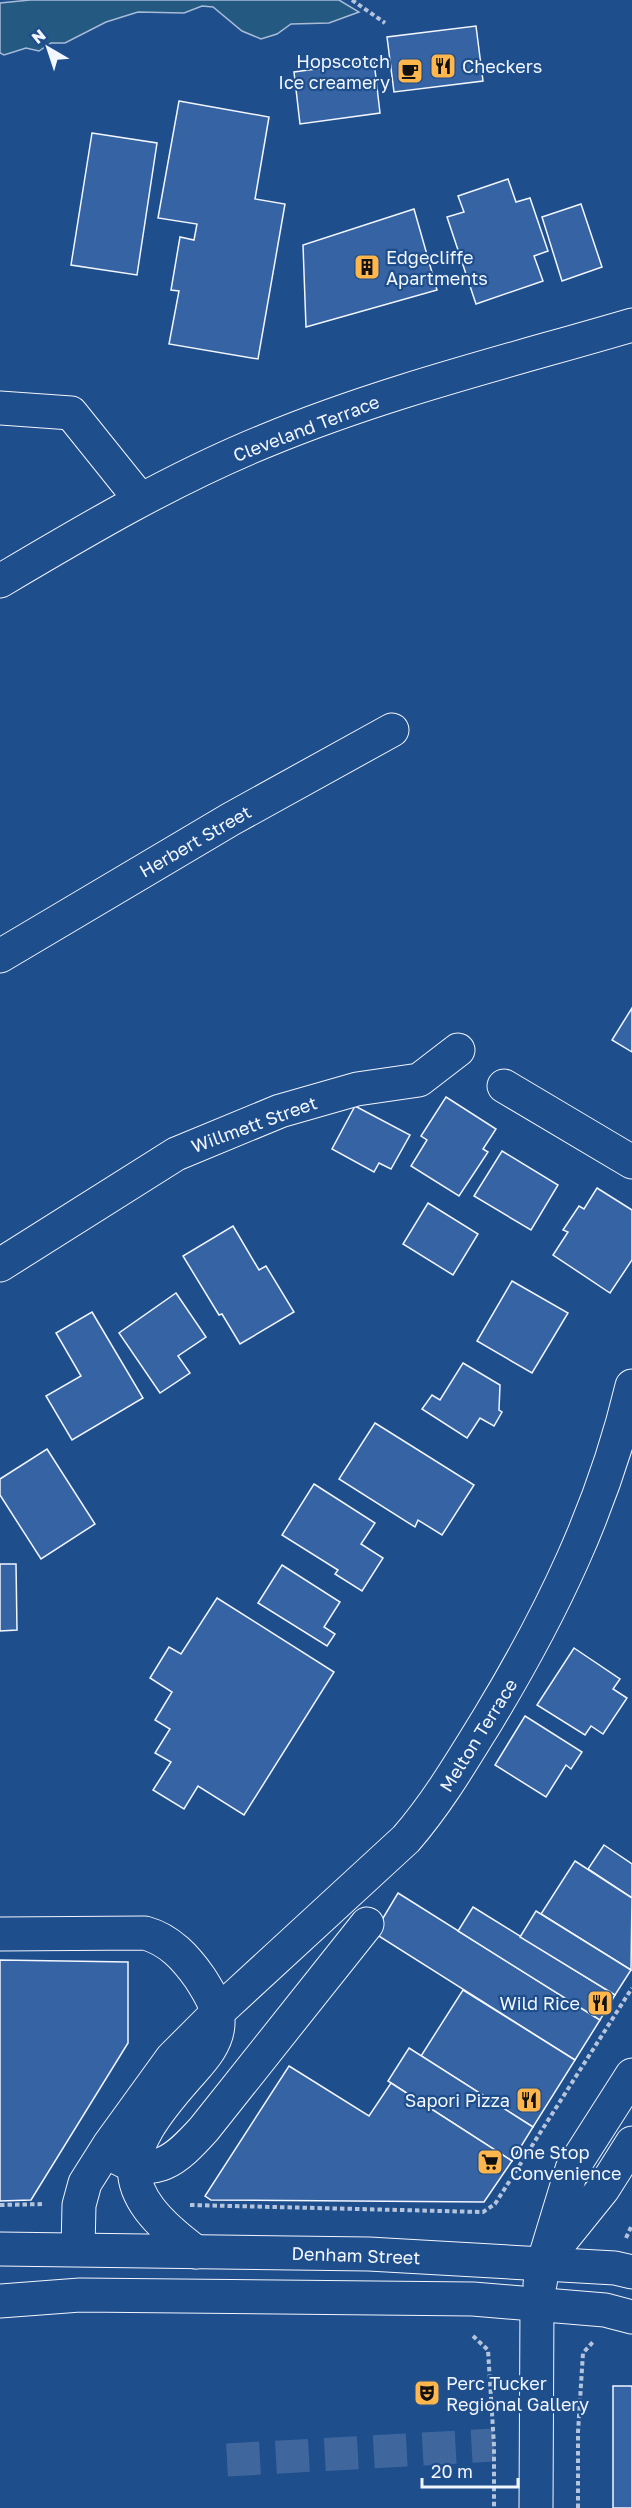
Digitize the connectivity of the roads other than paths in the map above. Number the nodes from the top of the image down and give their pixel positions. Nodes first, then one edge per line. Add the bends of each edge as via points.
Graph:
1 (632, 325) edge
2 (0, 408) edge
3 (140, 499) junction
4 (0, 581) edge
5 (392, 730) dead end
6 (0, 956) edge
7 (458, 1050) dead end
8 (504, 1086) dead end
9 (632, 1162) edge
10 (0, 1265) edge
11 (632, 1386) edge
12 (367, 1924) dead end
13 (0, 1934) edge
14 (217, 2013) junction
15 (632, 2075) edge
16 (632, 2143) edge
17 (118, 2159) junction
18 (0, 2249) edge
19 (78, 2249) junction
20 (196, 2252) junction
21 (543, 2264) junction
22 (632, 2272) edge
23 (80, 2295) junction
24 (0, 2301) edge
25 (537, 2304) junction
26 (632, 2317) edge
27 (536, 2508) edge

1 - 3 street, Cleveland Terrace via 341,413 264,441
2 - 3 street via 71,413
3 - 4 street, Cleveland Terrace
5 - 6 street, Herbert Street via 231,819
7 - 10 street, Willmett Street via 419,1080 357,1089 280,1112 176,1154
8 - 9 street
11 - 14 street, Melton Terrace via 596,1499 562,1586 528,1653 431,1810 374,1869
12 - 17 street via 180,2154 157,2165
13 - 14 street via 157,1936 194,1970
14 - 17 street, Melton Terrace via 172,2058
15 - 21 street via 572,2169
16 - 21 street via 603,2189
17 - 19 street, Melton Terrace via 85,2183 77,2224
17 - 20 street via 162,2226
18 - 19 street, Denham Street
19 - 20 street, Denham Street
19 - 23 street
20 - 21 street, Denham Street via 369,2254
21 - 22 street, Denham Street
21 - 25 street
23 - 24 street
23 - 25 street via 473,2299
25 - 26 street via 605,2310
25 - 27 street

